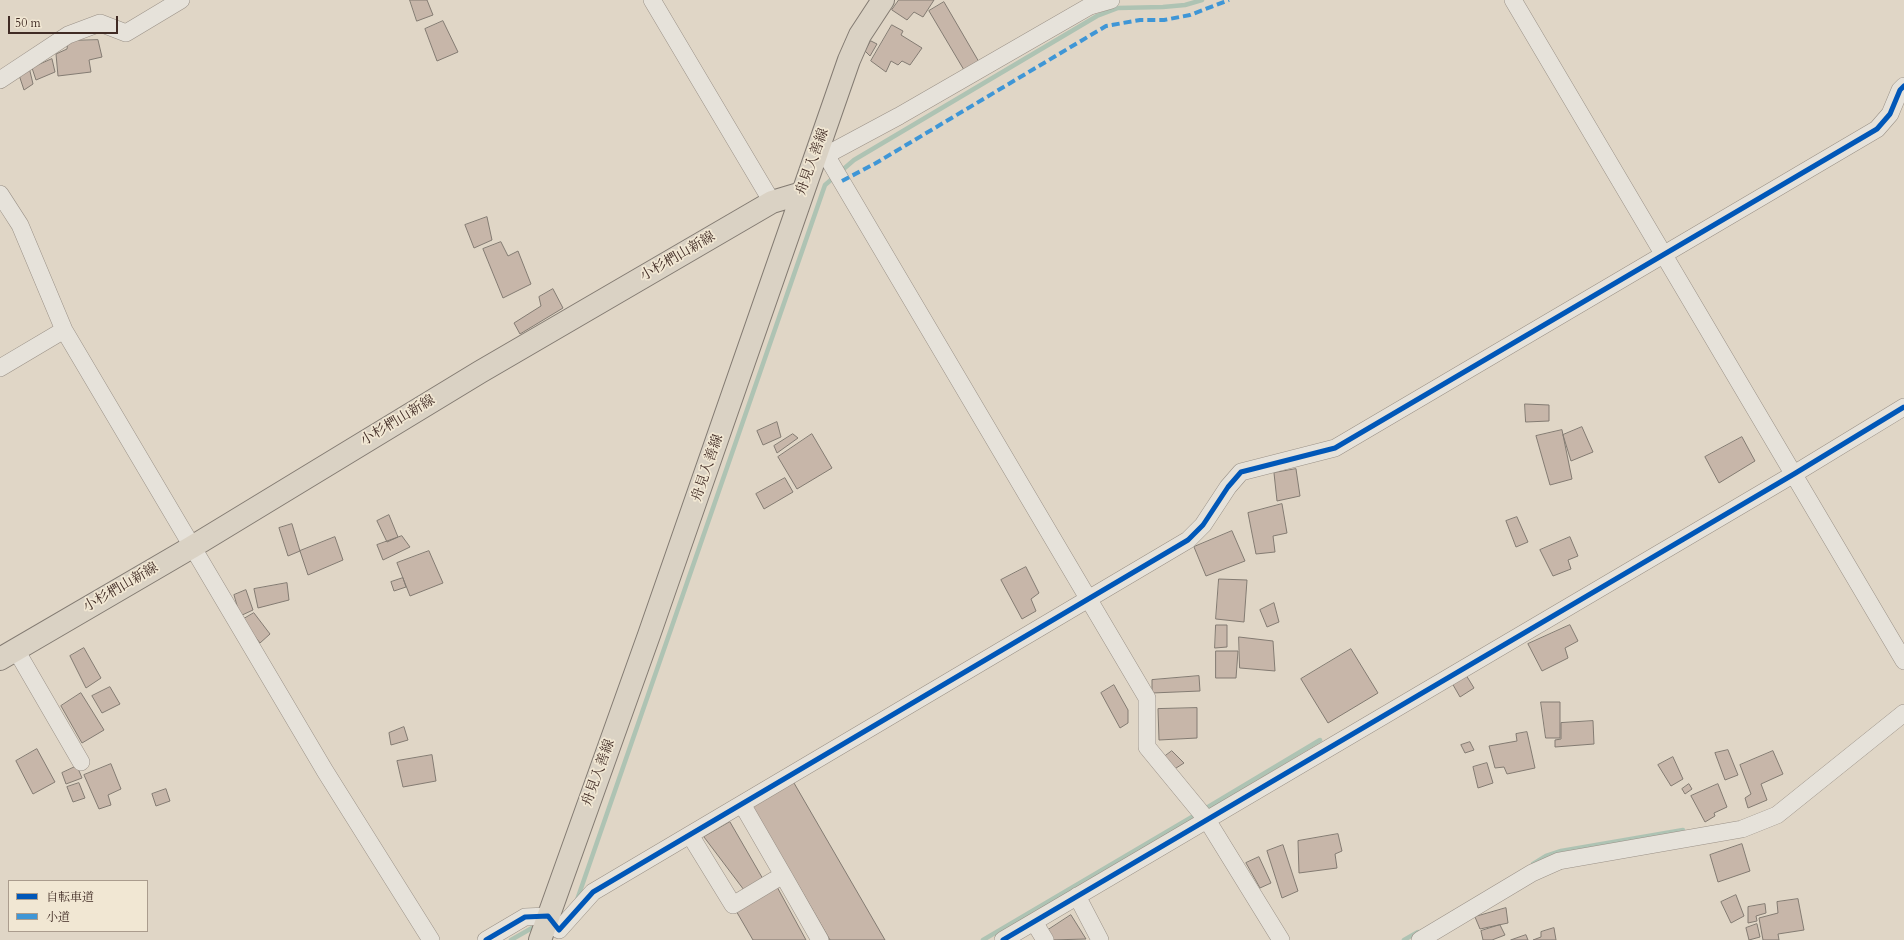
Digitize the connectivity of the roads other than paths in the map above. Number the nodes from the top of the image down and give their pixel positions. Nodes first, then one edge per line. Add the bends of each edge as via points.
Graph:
1 (182, 0) edge
2 (652, 0) edge
3 (883, 0) edge
4 (1111, 0) edge
5 (1513, 0) edge
6 (0, 80) edge
7 (1904, 86) edge
8 (820, 158) junction
9 (802, 192) junction
10 (0, 194) edge
11 (772, 202) junction
12 (1663, 255) junction
13 (64, 330) junction
14 (0, 368) edge
15 (1904, 406) edge
16 (1794, 474) junction
17 (192, 547) junction
18 (1088, 599) junction
19 (8, 655) edge
20 (1904, 661) edge
21 (1904, 713) edge
22 (81, 762) dead end
23 (742, 804) junction
24 (1207, 820) junction
25 (690, 835) junction
26 (783, 875) junction
27 (1077, 896) junction
28 (548, 916) junction
29 (1034, 922) junction
30 (431, 940) edge
31 (486, 940) edge
32 (540, 940) edge
33 (820, 940) edge
34 (1003, 940) edge
35 (1046, 940) edge
36 (1100, 940) edge
37 (1281, 940) edge
38 (1420, 940) edge

1 - 6 street via 126,34 100,24 68,35
2 - 11 street
3 - 8 main road, 舟見入善線 via 860,35 849,60
4 - 8 street via 1090,6 899,116
5 - 12 street
7 - 12 street via 1890,114 1877,129
8 - 9 main road, 舟見入善線
8 - 18 street
9 - 11 main road, 小杉椚山新線
9 - 28 main road, 舟見入善線 via 660,605
10 - 13 street via 20,225
11 - 17 main road, 小杉椚山新線 via 480,372
12 - 16 street
12 - 18 street via 1334,448 1241,472 1228,487 1204,525 1188,540
13 - 14 street
13 - 17 street
15 - 16 street
16 - 20 street
16 - 24 street
17 - 19 main road, 小杉椚山新線
17 - 30 street via 325,771
18 - 23 street
18 - 24 street via 1147,698 1148,747
19 - 22 street
21 - 38 street via 1776,815 1742,829 1558,861 1532,873
23 - 25 street
23 - 26 street
24 - 27 street
24 - 37 street
25 - 26 street via 733,905
25 - 28 street via 594,892 559,930
26 - 33 street
27 - 29 street
27 - 36 street
28 - 31 street via 525,917
28 - 32 main road, 舟見入善線
29 - 34 street
29 - 35 street

